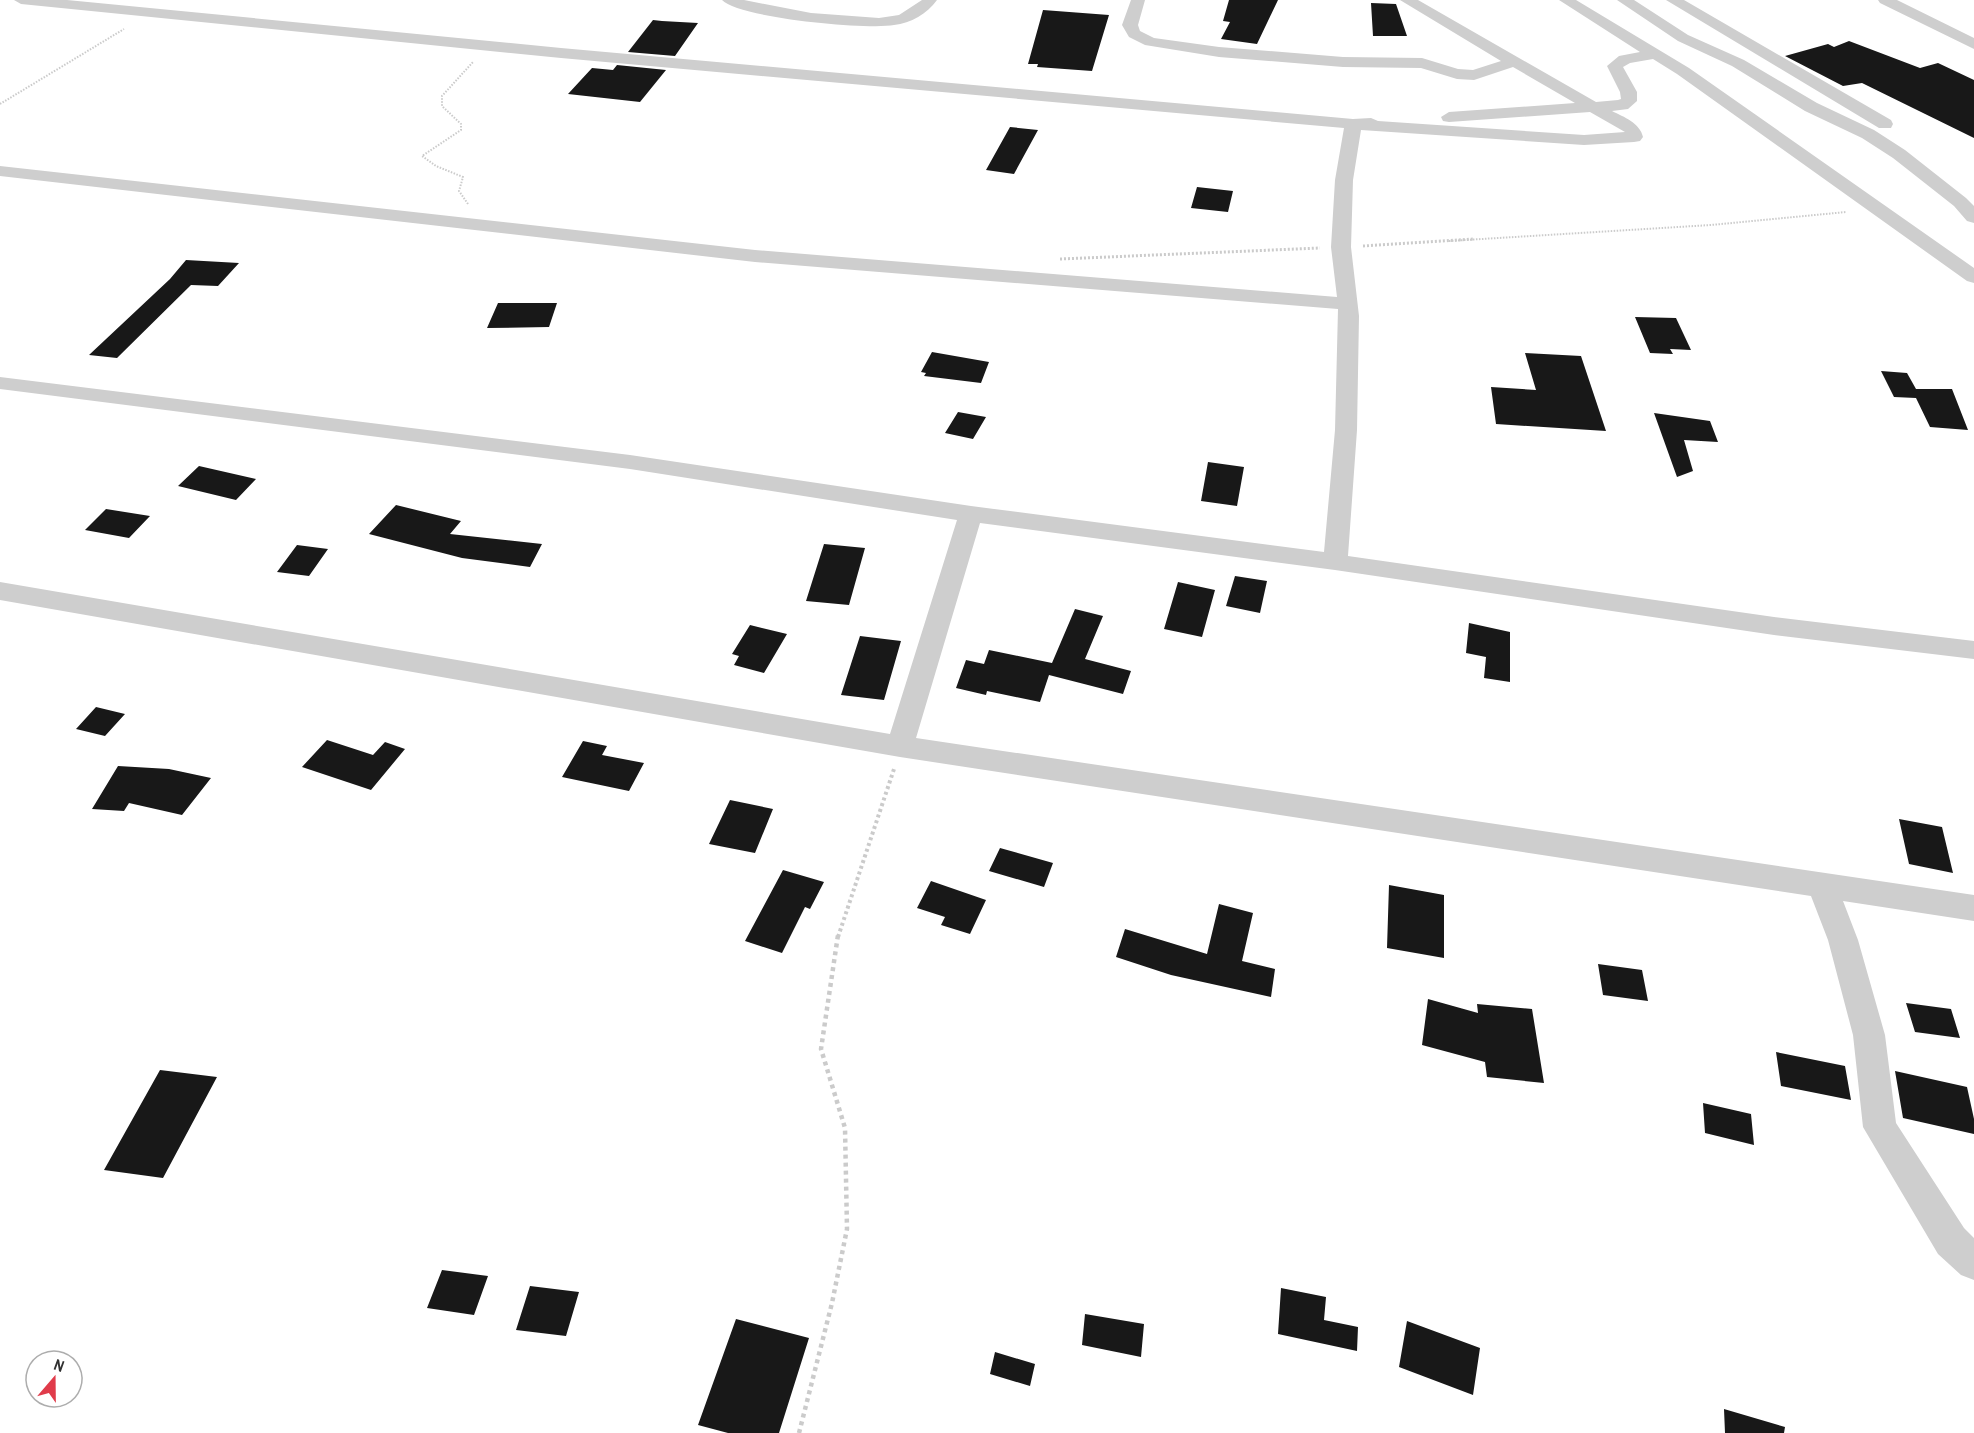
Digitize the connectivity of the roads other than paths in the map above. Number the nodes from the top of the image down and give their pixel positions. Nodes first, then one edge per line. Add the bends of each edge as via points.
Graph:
1 (21, 0) edge
2 (173, 0) edge
3 (729, 0) edge
4 (930, 0) edge
5 (1138, 0) edge
6 (1407, 0) edge
7 (1566, 0) edge
8 (1624, 0) edge
9 (1672, 0) edge
10 (1885, 0) edge
11 (153, 12) junction
12 (1974, 44) edge
13 (1656, 54) junction
14 (1513, 62) junction
15 (1594, 106) junction
16 (1353, 124) junction
17 (1885, 124) dead end
18 (0, 171) edge
19 (1974, 217) edge
20 (1974, 278) edge
21 (1348, 304) junction
22 (0, 383) edge
23 (971, 514) junction
24 (1335, 562) junction
25 (0, 591) edge
26 (1974, 650) edge
27 (900, 746) junction
28 (1822, 885) junction
29 (1974, 908) edge
30 (1974, 1262) edge

1 - 11 street
2 - 11 street
3 - 4 street via 780,12 895,21
5 - 14 street via 1130,25 1134,34 1150,42 1309,60 1422,63 1474,75
6 - 14 street
7 - 13 street
8 - 19 street via 1683,38 1738,63 1810,107 1868,134 1952,195
9 - 17 street
10 - 12 street
11 - 16 street
13 - 15 street via 1626,58 1615,66 1618,78 1628,88 1629,101
13 - 20 street
14 - 15 street
15 - 16 street
15 - 16 street via 1630,128 1634,137 1573,139
16 - 21 street via 1344,180 1341,247
18 - 21 street via 755,256
21 - 24 street via 1346,430
22 - 23 street via 630,462
23 - 24 street
23 - 27 street
24 - 26 street via 1774,626
25 - 27 street
27 - 28 street
28 - 29 street
28 - 30 street via 1843,940 1869,1035 1880,1127 1951,1241

